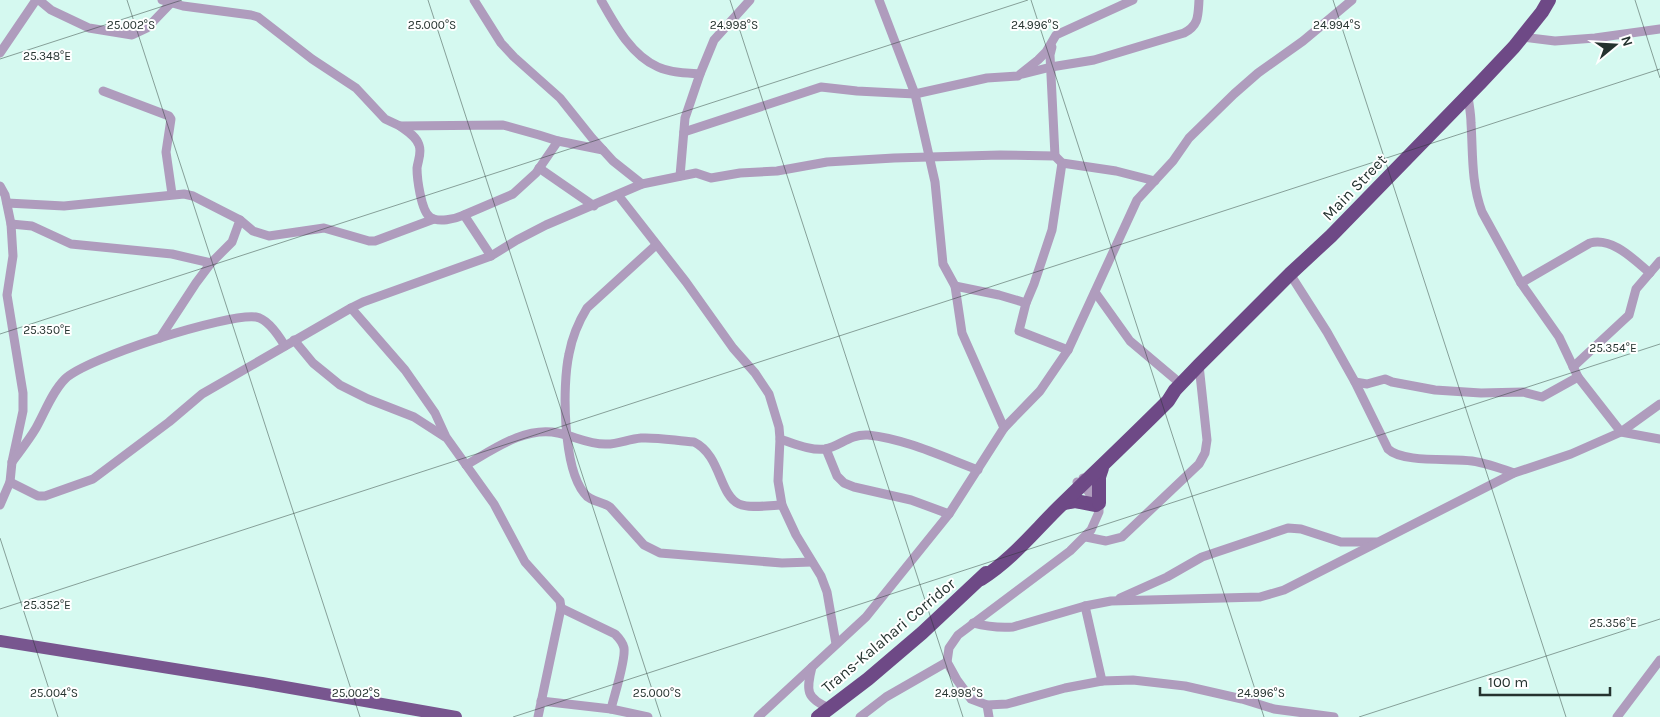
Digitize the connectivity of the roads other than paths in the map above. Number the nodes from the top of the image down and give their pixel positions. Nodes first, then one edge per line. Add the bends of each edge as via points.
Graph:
1 (38, 0) edge
2 (162, 0) edge
3 (474, 0) edge
4 (602, 0) edge
5 (750, 0) edge
6 (879, 0) edge
7 (1133, 0) edge
8 (1199, 0) edge
9 (1352, 0) edge
10 (1549, 0) edge
11 (171, 3) junction
12 (1660, 29) edge
13 (1056, 35) junction
14 (1522, 37) junction
15 (0, 53) edge
16 (1050, 67) junction
17 (700, 74) junction
18 (1018, 76) junction
19 (104, 91) dead end
20 (915, 94) junction
21 (1468, 96) junction
22 (400, 126) junction
23 (684, 132) junction
24 (558, 141) junction
25 (603, 150) junction
26 (1055, 156) junction
27 (930, 158) junction
28 (1062, 164) junction
29 (539, 168) junction
30 (680, 176) junction
31 (1155, 182) junction
32 (642, 184) junction
33 (0, 186) edge
34 (172, 194) junction
35 (618, 195) junction
36 (7, 203) junction
37 (594, 206) junction
38 (464, 215) junction
39 (434, 219) junction
40 (240, 220) junction
41 (12, 224) junction
42 (656, 245) junction
43 (491, 256) junction
44 (1660, 261) edge
45 (211, 263) junction
46 (1650, 273) junction
47 (1290, 274) junction
48 (1521, 283) junction
49 (955, 286) junction
50 (1095, 292) junction
51 (1026, 303) junction
52 (352, 308) junction
53 (160, 338) junction
54 (294, 340) junction
55 (285, 346) junction
56 (1068, 350) junction
57 (1199, 364) junction
58 (1573, 367) junction
59 (1578, 377) junction
60 (1355, 382) junction
61 (1178, 387) junction
62 (1660, 404) edge
63 (1004, 428) junction
64 (1620, 432) junction
65 (567, 435) junction
66 (446, 437) junction
67 (780, 439) junction
68 (1660, 439) edge
69 (826, 449) junction
70 (12, 462) junction
71 (466, 465) junction
72 (1102, 468) junction
73 (978, 470) junction
74 (1514, 473) junction
75 (1082, 481) junction
76 (10, 482) junction
77 (1064, 503) junction
78 (0, 505) edge
79 (782, 505) junction
80 (1098, 507) junction
81 (949, 514) junction
82 (1086, 537) junction
83 (1379, 542) junction
84 (812, 562) junction
85 (980, 579) junction
86 (1111, 601) junction
87 (1085, 606) junction
88 (561, 608) junction
89 (973, 623) junction
90 (0, 641) edge
91 (836, 644) junction
92 (1660, 660) edge
93 (947, 662) junction
94 (812, 667) junction
95 (1102, 681) junction
96 (541, 701) junction
97 (987, 705) junction
98 (830, 708) junction
99 (611, 710) junction
100 (1274, 713) edge
101 (456, 717) edge
102 (538, 717) edge
103 (648, 717) edge
104 (758, 717) edge
105 (818, 717) edge
106 (860, 717) edge
107 (989, 717) edge
108 (1334, 717) edge
109 (1617, 717) edge

1 - 11 street via 51,10 89,28 132,35 147,28
1 - 15 street
2 - 11 street
3 - 25 street via 501,43 560,98
4 - 17 street via 618,30 646,60 660,68
5 - 17 street via 714,40
6 - 20 street
7 - 13 street
8 - 16 street via 1197,21 1184,33 1094,60
9 - 31 street via 1234,94 1189,138
10 - 14 highway, Main Street
11 - 22 street via 258,17 356,88 385,119
12 - 14 street via 1595,38 1555,40
13 - 16 street
13 - 18 street via 1046,52
14 - 21 highway, Main Street
16 - 18 street
16 - 26 street
17 - 23 street via 685,118
18 - 20 street via 987,78
19 - 34 street via 171,119 166,152
20 - 23 street via 821,87
20 - 27 street
21 - 47 highway, Main Street
21 - 48 street via 1478,200
22 - 24 street via 503,125
22 - 39 street via 420,146 417,169 421,200 427,214
23 - 30 street
24 - 25 street
24 - 29 street
25 - 32 street
26 - 27 street
26 - 28 street
27 - 30 street via 827,162 711,178 696,172
27 - 49 street via 943,264
28 - 31 street
28 - 51 street via 1052,230
29 - 37 street
29 - 38 street via 513,194
30 - 32 street
31 - 50 street via 1137,200
32 - 35 street
33 - 36 street
34 - 36 street via 64,206
34 - 40 street via 193,196
35 - 37 street
35 - 42 street
36 - 41 street
37 - 43 street via 517,240
38 - 39 street
38 - 43 street
39 - 40 street via 375,241 324,228 269,236 253,231
40 - 45 street via 232,242
41 - 45 street via 32,226 70,244 172,254
41 - 70 street via 13,256 7,295 23,393 23,411
42 - 65 street via 587,308 581,318 567,366
42 - 67 street via 764,385 777,416
43 - 52 street
44 - 46 street
45 - 53 street
46 - 48 street via 1616,247 1596,242
46 - 58 street via 1636,289 1629,315
47 - 57 highway, Main Street
47 - 60 street via 1328,332
48 - 58 street via 1559,337
49 - 51 street
49 - 63 street via 962,333
50 - 56 street
50 - 61 street via 1130,341
51 - 56 street via 1019,331
52 - 54 street
52 - 66 street via 405,370 435,413
53 - 55 street via 225,321 256,317 265,322
53 - 70 street via 140,343 66,378
54 - 55 street
54 - 66 street via 313,363 340,385 414,417
55 - 76 street via 202,394 93,479 45,496 38,496
56 - 63 street via 1040,391
57 - 61 highway, Main Street
57 - 82 street via 1207,440 1206,453 1199,464 1122,537 1106,541
58 - 59 street
59 - 60 street via 1542,397 1523,392 1435,390 1385,379 1367,384
59 - 64 street
60 - 74 street via 1393,454 1409,458 1473,461
61 - 72 highway, Main Street
61 - 75 highway, Main Street via 1164,397
62 - 64 street
63 - 73 street
64 - 68 street
64 - 74 street
65 - 71 street via 542,431 525,434
65 - 79 street via 607,444 642,438 694,442 709,452 734,501 749,506
65 - 84 street via 571,464 584,494 610,507 650,549 664,554 706,558
66 - 71 street
67 - 69 street
67 - 79 street via 778,481
69 - 73 street via 855,436 869,435 914,446
69 - 81 street via 837,476 844,483 911,500
70 - 76 street
71 - 88 street via 494,504 525,562 554,592
72 - 75 highway, Main Street
72 - 80 highway via 1098,478
73 - 81 street
74 - 83 street
75 - 77 highway, Trans-Kalahari Corridor
75 - 80 street
75 - 85 highway, Trans-Kalahari Corridor
76 - 78 street
77 - 80 highway via 1075,501
77 - 85 highway, Trans-Kalahari Corridor via 1013,554
79 - 84 street
80 - 82 street
81 - 91 street via 866,617
82 - 89 street
83 - 86 street via 1284,590 1260,596
83 - 86 street via 1341,542 1288,528 1202,557 1149,586
84 - 91 street via 827,592
85 - 98 highway, Trans-Kalahari Corridor via 922,633
86 - 87 street
87 - 89 street via 1013,626 991,628
87 - 95 street
88 - 96 street
88 - 99 street via 616,634 624,648
89 - 93 street via 958,635 949,648
90 - 101 main road
91 - 94 street
92 - 109 street
93 - 97 street via 971,699
93 - 106 street via 886,697
94 - 98 street via 810,695 816,702
94 - 104 street
95 - 97 street via 1007,704
95 - 100 street via 1134,680 1185,686 1242,699
96 - 99 street
96 - 102 street
97 - 107 street
98 - 105 highway, Trans-Kalahari Corridor
99 - 103 street
100 - 108 street

